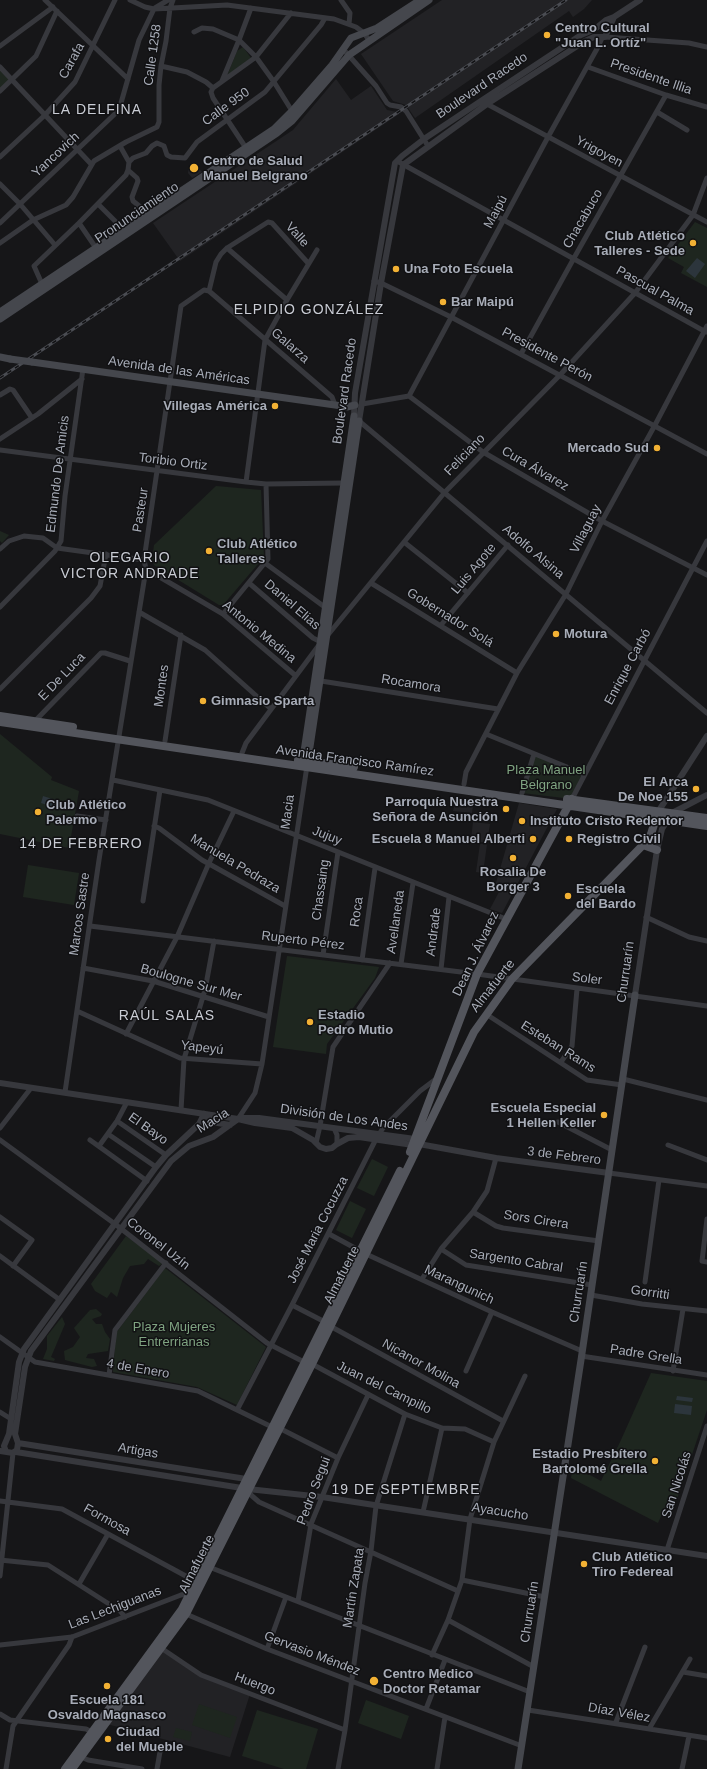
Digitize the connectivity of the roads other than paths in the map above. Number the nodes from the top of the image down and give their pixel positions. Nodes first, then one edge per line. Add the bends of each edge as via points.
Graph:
1 (45, 0) edge
2 (114, 0) edge
3 (130, 0) edge
4 (168, 0) edge
5 (173, 0) edge
6 (342, 0) edge
7 (420, 0) edge
8 (429, 0) edge
9 (640, 0) edge
10 (170, 8) junction
11 (251, 8) junction
12 (55, 9) junction
13 (154, 9) junction
14 (291, 13) junction
15 (614, 17) junction
16 (325, 18) junction
17 (349, 24) junction
18 (598, 27) junction
19 (194, 32) dead end
20 (364, 33) junction
21 (603, 36) junction
22 (239, 40) junction
23 (369, 40) junction
24 (0, 46) edge
25 (94, 46) junction
26 (707, 47) edge
27 (343, 49) junction
28 (349, 55) junction
29 (256, 57) junction
30 (161, 66) junction
31 (0, 67) edge
32 (588, 67) junction
33 (128, 79) junction
34 (13, 80) junction
35 (222, 82) junction
36 (274, 82) junction
37 (212, 90) junction
38 (0, 91) edge
39 (666, 96) junction
40 (486, 102) junction
41 (707, 107) edge
42 (292, 111) junction
43 (657, 112) junction
44 (45, 115) junction
45 (227, 119) junction
46 (687, 130) dead end
47 (548, 137) junction
48 (424, 139) junction
49 (120, 146) junction
50 (428, 146) junction
51 (246, 148) junction
52 (78, 150) junction
53 (0, 157) edge
54 (397, 161) junction
55 (129, 162) junction
56 (91, 164) junction
57 (404, 165) junction
58 (128, 170) junction
59 (621, 176) junction
60 (707, 178) edge
61 (0, 184) edge
62 (20, 204) junction
63 (98, 204) junction
64 (148, 213) junction
65 (693, 215) junction
66 (33, 220) junction
67 (504, 221) junction
68 (707, 222) edge
69 (0, 223) edge
70 (79, 223) junction
71 (124, 229) junction
72 (0, 243) edge
73 (56, 245) junction
74 (96, 248) junction
75 (227, 248) junction
76 (317, 250) dead end
77 (574, 258) junction
78 (308, 263) junction
79 (374, 281) junction
80 (381, 283) junction
81 (42, 284) junction
82 (209, 291) junction
83 (635, 293) junction
84 (287, 300) junction
85 (0, 312) edge
86 (451, 317) junction
87 (0, 319) edge
88 (706, 330) edge
89 (265, 340) junction
90 (521, 354) junction
91 (0, 358) edge
92 (83, 369) junction
93 (560, 375) junction
94 (82, 379) junction
95 (172, 382) junction
96 (258, 394) junction
97 (0, 395) edge
98 (410, 396) junction
99 (362, 404) junction
100 (334, 405) junction
101 (351, 406) junction
102 (32, 418) junction
103 (357, 419) junction
104 (655, 425) junction
105 (0, 438) edge
106 (0, 450) edge
107 (483, 452) junction
108 (707, 454) edge
109 (70, 459) junction
110 (158, 472) junction
111 (246, 482) junction
112 (344, 483) junction
113 (266, 484) junction
114 (445, 492) junction
115 (602, 521) junction
116 (707, 541) edge
117 (404, 542) junction
118 (508, 546) junction
119 (0, 548) edge
120 (57, 548) junction
121 (106, 554) junction
122 (144, 560) junction
123 (265, 563) junction
124 (692, 568) junction
125 (146, 569) junction
126 (707, 575) edge
127 (249, 583) junction
128 (371, 583) junction
129 (468, 593) junction
130 (566, 594) junction
131 (0, 607) edge
132 (326, 608) junction
133 (139, 612) junction
134 (223, 614) junction
135 (441, 625) junction
136 (180, 635) junction
137 (328, 635) junction
138 (321, 642) junction
139 (645, 661) junction
140 (130, 662) junction
141 (517, 672) junction
142 (296, 676) junction
143 (321, 681) junction
144 (0, 689) edge
145 (271, 709) junction
146 (498, 709) junction
147 (707, 714) edge
148 (0, 716) edge
149 (35, 721) junction
150 (0, 722) edge
151 (486, 734) junction
152 (707, 736) edge
153 (118, 737) junction
154 (165, 741) junction
155 (242, 752) junction
156 (534, 754) junction
157 (305, 763) junction
158 (584, 774) junction
159 (113, 780) junction
160 (464, 784) junction
161 (160, 790) junction
162 (522, 793) junction
163 (707, 795) edge
164 (570, 802) junction
165 (234, 811) junction
166 (672, 813) junction
167 (657, 815) junction
168 (77, 816) dead end
169 (707, 818) edge
170 (106, 820) junction
171 (666, 820) junction
172 (154, 826) junction
173 (707, 826) edge
174 (296, 835) junction
175 (643, 845) junction
176 (657, 850) junction
177 (338, 852) junction
178 (209, 863) junction
179 (375, 868) junction
180 (413, 883) junction
181 (449, 897) junction
182 (143, 901) dead end
183 (285, 906) junction
184 (646, 917) junction
185 (506, 918) junction
186 (90, 926) junction
187 (177, 937) junction
188 (214, 941) junction
189 (707, 941) edge
190 (279, 949) junction
191 (323, 955) junction
192 (362, 960) junction
193 (390, 963) junction
194 (401, 964) junction
195 (83, 968) junction
196 (440, 969) junction
197 (477, 974) junction
198 (512, 979) junction
199 (153, 981) junction
200 (577, 989) junction
201 (634, 996) junction
202 (203, 998) junction
203 (707, 1006) edge
204 (77, 1011) junction
205 (486, 1014) junction
206 (269, 1017) junction
207 (126, 1034) junction
208 (184, 1059) junction
209 (561, 1062) junction
210 (262, 1064) junction
211 (439, 1077) junction
212 (623, 1082) junction
213 (0, 1083) edge
214 (31, 1088) junction
215 (65, 1092) junction
216 (707, 1100) edge
217 (128, 1102) junction
218 (181, 1110) junction
219 (204, 1114) junction
220 (238, 1119) junction
221 (117, 1121) junction
222 (558, 1122) dead end
223 (230, 1126) junction
224 (320, 1126) junction
225 (0, 1128) edge
226 (334, 1128) junction
227 (108, 1134) junction
228 (378, 1137) junction
229 (0, 1140) edge
230 (90, 1140) dead end
231 (316, 1143) junction
232 (416, 1143) junction
233 (337, 1144) junction
234 (668, 1145) dead end
235 (99, 1146) junction
236 (612, 1150) junction
237 (166, 1155) junction
238 (496, 1158) junction
239 (707, 1160) edge
240 (156, 1167) junction
241 (609, 1173) junction
242 (659, 1180) junction
243 (147, 1181) junction
244 (707, 1186) edge
245 (473, 1212) junction
246 (0, 1217) edge
247 (707, 1219) edge
248 (118, 1226) junction
249 (328, 1234) junction
250 (598, 1241) junction
251 (441, 1249) junction
252 (363, 1252) junction
253 (0, 1256) edge
254 (704, 1261) edge
255 (166, 1263) junction
256 (13, 1266) junction
257 (422, 1279) junction
258 (645, 1282) dead end
259 (592, 1285) junction
260 (591, 1295) junction
261 (60, 1300) junction
262 (292, 1306) junction
263 (683, 1309) junction
264 (707, 1310) edge
265 (492, 1312) junction
266 (327, 1324) junction
267 (0, 1337) edge
268 (270, 1345) junction
269 (21, 1353) junction
270 (582, 1354) junction
271 (28, 1358) junction
272 (308, 1363) junction
273 (466, 1371) dead end
274 (673, 1371) junction
275 (109, 1375) junction
276 (707, 1375) edge
277 (525, 1376) dead end
278 (368, 1395) junction
279 (237, 1410) junction
280 (0, 1412) edge
281 (405, 1414) junction
282 (11, 1419) junction
283 (502, 1421) junction
284 (707, 1426) edge
285 (276, 1428) junction
286 (442, 1428) junction
287 (6, 1439) junction
288 (17, 1442) junction
289 (494, 1442) junction
290 (3, 1451) edge
291 (14, 1453) junction
292 (338, 1458) junction
293 (246, 1479) junction
294 (245, 1488) junction
295 (322, 1497) junction
296 (0, 1501) edge
297 (8, 1502) junction
298 (376, 1506) junction
299 (423, 1512) junction
300 (470, 1519) junction
301 (311, 1524) junction
302 (555, 1532) junction
303 (108, 1534) junction
304 (667, 1550) junction
305 (371, 1551) junction
306 (707, 1556) edge
307 (1, 1560) edge
308 (209, 1567) junction
309 (0, 1576) edge
310 (462, 1580) junction
311 (195, 1582) junction
312 (79, 1584) junction
313 (458, 1591) junction
314 (189, 1593) junction
315 (286, 1597) junction
316 (545, 1597) junction
317 (298, 1601) junction
318 (186, 1614) junction
319 (125, 1617) junction
320 (448, 1620) junction
321 (359, 1625) junction
322 (72, 1637) junction
323 (0, 1645) edge
324 (161, 1648) junction
325 (645, 1648) dead end
326 (267, 1649) junction
327 (432, 1655) junction
328 (690, 1659) dead end
329 (445, 1660) junction
330 (534, 1667) junction
331 (683, 1672) junction
332 (707, 1676) edge
333 (352, 1681) junction
334 (530, 1692) junction
335 (426, 1709) junction
336 (528, 1710) junction
337 (0, 1714) edge
338 (445, 1717) junction
339 (16, 1720) junction
340 (616, 1722) junction
341 (649, 1729) junction
342 (345, 1730) junction
343 (92, 1732) junction
344 (689, 1736) junction
345 (707, 1738) edge
346 (161, 1746) dead end
347 (522, 1746) junction
348 (81, 1757) junction
349 (6, 1769) edge
350 (65, 1769) edge
351 (72, 1769) edge
352 (142, 1769) edge
353 (157, 1769) edge
354 (338, 1769) edge
355 (437, 1769) edge
356 (518, 1769) edge
357 (682, 1769) edge

1 - 12 street
2 - 25 street, Carafa
3 - 13 street
4 - 13 street
5 - 10 street, Calle 1258
6 - 17 street via 350,13
7 - 20 main road, Pronunciamiento via 382,25
8 - 23 main road, Pronunciamiento
9 - 15 street, Boulevard Racedo
10 - 11 street via 227,5
10 - 13 street
10 - 30 street, Calle 1258
11 - 14 street
11 - 22 street
12 - 24 street
12 - 25 street
12 - 34 street via 36,56
13 - 33 street, Yancovich via 139,40
14 - 16 street
14 - 29 street
15 - 18 street, Boulevard Racedo
15 - 21 street
16 - 17 street
16 - 36 street, Calle 950
17 - 20 street
18 - 21 street via 596,35
18 - 21 street via 605,26
18 - 40 street, Boulevard Racedo via 581,35
19 - 22 street via 202,28 213,29
20 - 23 street
20 - 27 main road, Pronunciamiento via 351,38
21 - 26 street via 689,43
21 - 32 street, Maipú
21 - 40 street, Boulevard Racedo via 585,41
22 - 29 street
22 - 35 street
23 - 28 main road, Pronunciamiento
25 - 33 street
25 - 44 street, Carafa via 75,82
27 - 28 street
27 - 42 main road, Pronunciamiento
28 - 48 street via 387,103 406,110
28 - 87 main road, Pronunciamiento via 292,121 277,134
29 - 35 street
29 - 36 street
30 - 37 street via 187,72 206,82
30 - 49 street, Calle 1258 via 157,127
31 - 34 street
32 - 39 street, Presidente Illia
32 - 47 street, Maipú
33 - 52 street, Yancovich via 119,110
34 - 38 street
34 - 44 street
35 - 37 street
36 - 42 street
36 - 45 street, Calle 950
37 - 45 street via 213,98
39 - 41 street, Presidente Illia
39 - 43 street, Chacabuco
40 - 47 street, Yrigoyen
40 - 48 street, Boulevard Racedo
40 - 50 street, Boulevard Racedo
42 - 51 main road, Pronunciamiento
43 - 46 street
43 - 59 street, Chacabuco
44 - 52 street
44 - 53 street, Carafa
45 - 51 street
45 - 55 street, Calle 950 via 197,142 185,158 167,155 164,146 157,142 146,153
47 - 59 street, Yrigoyen
47 - 67 street, Maipú
48 - 50 street
48 - 54 street, Boulevard Racedo
49 - 55 street
49 - 56 street, Calle 1258
50 - 57 street, Boulevard Racedo
51 - 64 main road, Pronunciamiento
52 - 56 street
52 - 62 street, Yancovich
54 - 57 street, Pascual Palma
54 - 79 street, Boulevard Racedo via 393,169
55 - 58 street
56 - 66 street, Calle 1258 via 70,202
57 - 67 street, Pascual Palma
57 - 80 street, Boulevard Racedo
58 - 63 street
58 - 64 street via 138,181 132,201
59 - 65 street, Yrigoyen
59 - 77 street, Chacabuco
60 - 65 street, Feliciano
61 - 62 street
62 - 66 street
62 - 69 street, Yancovich
63 - 70 street
63 - 71 street
64 - 71 main road, Pronunciamiento
65 - 68 street, Yrigoyen
65 - 83 street, Feliciano
66 - 72 street, Calle 1258
66 - 73 street
67 - 77 street, Pascual Palma
67 - 86 street, Maipú
70 - 73 street
70 - 74 street
71 - 74 main road, Pronunciamiento
73 - 81 street via 34,266
74 - 81 main road, Pronunciamiento
75 - 78 street, Valle via 270,222
75 - 82 street via 218,258
75 - 84 street
76 - 78 street
77 - 83 street, Pascual Palma
77 - 90 street, Chacabuco
78 - 84 street
79 - 80 street, Presidente Perón
79 - 101 street, Boulevard Racedo
80 - 86 street, Presidente Perón
80 - 99 street, Boulevard Racedo
81 - 85 main road, Pronunciamiento
82 - 89 street, Galarza
82 - 95 street, Pasteur via 204,290 181,306
83 - 88 street, Pascual Palma
83 - 93 street, Feliciano
84 - 89 street
86 - 90 street, Presidente Perón
86 - 98 street, Maipú
88 - 104 street, Villaguay
89 - 96 street
89 - 100 street, Galarza via 332,397
90 - 93 street, Presidente Perón
91 - 92 main road, Avenida de las Américas, bridge
92 - 94 street, Edmundo De Amicis
92 - 95 main road, Avenida de las Américas
93 - 104 street, Presidente Perón
93 - 107 street, Feliciano
94 - 102 street
94 - 109 street, Edmundo De Amicis
95 - 96 main road, Avenida de las Américas
95 - 110 street, Pasteur
96 - 100 main road, Avenida de las Américas
96 - 111 street
97 - 102 street via 10,389 13,390
98 - 99 street
98 - 107 street, Cura Álvarez
99 - 101 street
99 - 103 street, Boulevard Racedo
100 - 101 main road, Avenida de las Américas
101 - 103 street, Adolfo Alsina
102 - 105 street
103 - 112 main road, Boulevard Racedo
103 - 114 street, Adolfo Alsina
103 - 137 main road, Boulevard Racedo
104 - 108 street, Presidente Perón
104 - 115 street, Villaguay
106 - 109 street, Toribio Ortiz
107 - 114 street, Feliciano
107 - 115 street, Cura Álvarez
109 - 110 street, Toribio Ortiz
109 - 120 street, Edmundo De Amicis via 62,535
110 - 111 street, Toribio Ortiz
110 - 122 street, Pasteur
111 - 113 street, Toribio Ortiz
112 - 113 street, Toribio Ortiz
112 - 132 main road, Boulevard Racedo
113 - 123 street via 268,556
114 - 117 street, Feliciano
114 - 118 street, Adolfo Alsina
115 - 124 street, Cura Álvarez
115 - 130 street, Villaguay
116 - 124 street, Enrique Carbó
117 - 128 street, Feliciano
117 - 129 street
118 - 129 street, Luis Agote
118 - 130 street, Adolfo Alsina
119 - 120 street via 14,538 24,536 43,538
120 - 121 street
120 - 131 street, Edmundo De Amicis
121 - 122 street
121 - 144 street via 97,592
122 - 125 street, Pasteur
123 - 127 street
123 - 132 street
124 - 126 street, Cura Álvarez
124 - 139 street, Enrique Carbó
125 - 133 street, Pasteur
125 - 134 street, Antonio Medina
127 - 134 street
127 - 138 street, Daniel Elias
128 - 135 street, Gobernador Solá
128 - 137 street, Feliciano
129 - 135 street, Luis Agote
130 - 139 street, Adolfo Alsina
130 - 141 street, Villaguay
132 - 138 main road, Boulevard Racedo
133 - 136 street
133 - 140 street, Pasteur
134 - 142 street, Antonio Medina
135 - 141 street, Gobernador Solá
136 - 145 street via 206,650
136 - 154 street, Montes
137 - 138 street, Feliciano
137 - 143 main road, Boulevard Racedo
138 - 142 street, Feliciano
138 - 157 main road, Boulevard Racedo
139 - 147 street, Adolfo Alsina
139 - 158 street, Enrique Carbó
140 - 149 street, E De Luca via 101,653
140 - 153 street, Pasteur
141 - 146 street, Villaguay
142 - 145 street, Feliciano
143 - 146 street, Rocamora
143 - 157 main road, Boulevard Racedo
145 - 155 street, Feliciano
146 - 151 street, Villaguay
148 - 149 main road, Avenida Francisco Ramírez
149 - 153 main road, Avenida Francisco Ramírez
150 - 153 main road, Avenida Francisco Ramírez
151 - 156 street
151 - 160 street, Villaguay via 466,772
152 - 167 street
153 - 154 main road, Avenida Francisco Ramírez
153 - 157 main road, Avenida Francisco Ramírez
153 - 159 street, Marcos Sastre
154 - 155 main road, Avenida Francisco Ramírez
155 - 157 main road, Avenida Francisco Ramírez
156 - 158 street
156 - 162 street
157 - 160 main road, Avenida Francisco Ramírez
157 - 164 main road, Avenida Francisco Ramírez
157 - 174 street, Macia
158 - 164 street, Enrique Carbó
159 - 161 street, Jujuy
159 - 170 street, Marcos Sastre
160 - 162 main road, Avenida Francisco Ramírez
161 - 165 street, Jujuy via 204,799
161 - 172 street
162 - 164 main road, Avenida Francisco Ramírez
163 - 166 street
164 - 167 main road, Avenida Francisco Ramírez
164 - 185 main road, Dean J. Álvarez
165 - 174 street, Jujuy
165 - 178 street
166 - 167 main road, Avenida Francisco Ramírez
166 - 169 main road, Avenida Francisco Ramírez
166 - 171 street
167 - 171 main road, Avenida Francisco Ramírez
167 - 175 main road, Almafuerte via 651,834
168 - 170 street
170 - 186 street, Marcos Sastre
171 - 173 main road, Avenida Francisco Ramírez
171 - 176 street, Churruarín
172 - 178 street, Manuela Pedraza
172 - 182 street
174 - 177 street, Jujuy
174 - 183 street, Macia
175 - 176 main road
175 - 198 main road, Almafuerte
176 - 184 street, Churruarín
177 - 179 street, Jujuy
177 - 191 street, Chassaing
178 - 183 street, Manuela Pedraza
178 - 187 street
179 - 180 street, Jujuy
179 - 192 street, Roca
180 - 181 street, Jujuy
180 - 194 street, Avellaneda
181 - 185 street, Jujuy
181 - 196 street, Andrade
183 - 190 street, Macia
184 - 189 street via 689,937
184 - 201 street, Churruarín
185 - 197 main road, Dean J. Álvarez
186 - 187 street, Ruperto Pérez
186 - 195 street, Marcos Sastre
187 - 188 street, Ruperto Pérez
187 - 199 street
188 - 190 street, Ruperto Pérez
188 - 202 street
190 - 191 street, Ruperto Pérez
190 - 206 street, Macia
191 - 192 street, Ruperto Pérez
192 - 193 street, Ruperto Pérez
193 - 194 street, Ruperto Pérez
193 - 224 street, Avellaneda via 333,1047
194 - 196 street, Ruperto Pérez
195 - 199 street, Boulogne Sur Mer
195 - 204 street, Marcos Sastre
196 - 197 street, Ruperto Pérez
197 - 198 street, Ruperto Pérez
197 - 211 main road, Dean J. Álvarez
198 - 200 street, Soler
198 - 205 main road, Almafuerte
199 - 202 street, Boulogne Sur Mer
199 - 207 street
200 - 201 street, Soler
200 - 209 street via 572,1046
201 - 203 street, Soler
201 - 212 main road, Churruarín
202 - 206 street, Boulogne Sur Mer
202 - 208 street
204 - 207 street, Yapeyú
204 - 215 street, Marcos Sastre
205 - 209 street, Esteban Rams
205 - 232 main road, Almafuerte via 469,1041
206 - 210 street, Macia
207 - 208 street, Yapeyú
208 - 210 street, Yapeyú
208 - 218 street
209 - 212 street, Esteban Rams via 592,1082
210 - 220 street, Macia via 255,1093
211 - 228 street, José Maria Cocuzza via 420,1091
211 - 232 main road, Dean J. Álvarez
212 - 216 street, Esteban Rams
212 - 236 main road, Churruarín
213 - 214 street, División de Los Andes
214 - 215 street, División de Los Andes
214 - 225 street
215 - 217 street, División de Los Andes
217 - 218 street, División de Los Andes
217 - 221 street
218 - 219 street, División de Los Andes
219 - 220 street, División de Los Andes
219 - 223 street, División de Los Andes via 212,1122
219 - 237 street, Macia via 199,1124
220 - 223 street, Macia
220 - 224 street, División de Los Andes via 259,1118
220 - 231 street, División de Los Andes via 292,1128
221 - 227 street
221 - 237 street, El Bayo
222 - 236 street
223 - 248 street, Macia via 189,1146 175,1157
224 - 226 street, División de Los Andes
224 - 231 street
226 - 228 street, División de Los Andes
226 - 233 street
227 - 235 street
227 - 240 street
228 - 232 street, División de Los Andes
228 - 233 street, División de Los Andes via 354,1137
228 - 249 street, José Maria Cocuzza
229 - 248 street, Coronel Uzín
230 - 235 street
231 - 233 street, División de Los Andes via 326,1149
232 - 238 street, 3 de Febrero
232 - 252 main road, Almafuerte
234 - 239 street
235 - 243 street
236 - 241 main road, Churruarín
237 - 240 street, Macia
238 - 241 street, 3 de Febrero
238 - 245 street via 487,1191
240 - 243 street, Macia
241 - 242 street, 3 de Febrero
241 - 250 main road, Churruarín
242 - 244 street, 3 de Febrero
242 - 258 street
243 - 248 street, Macia
245 - 250 street, Sors Cirera via 504,1228
245 - 251 street
246 - 256 street via 32,1240
247 - 254 street
248 - 255 street, Coronel Uzín
248 - 261 street, Macia
248 - 271 street, Macia
249 - 252 street, Marangunich
249 - 262 street, José Maria Cocuzza
250 - 259 main road, Churruarín
251 - 257 street
251 - 259 street, Sargento Cabral via 466,1266
252 - 257 street, Marangunich
252 - 266 main road, Almafuerte
253 - 256 street
255 - 268 street, Coronel Uzín
255 - 275 street via 115,1330
256 - 261 street
257 - 265 street, Marangunich
259 - 260 main road, Churruarín
260 - 263 street, Gorritti
260 - 270 main road, Churruarín
261 - 269 street, Macia
262 - 266 street, Nicanor Molina
262 - 268 street, José Maria Cocuzza
263 - 264 street, Gorritti
263 - 274 street
265 - 270 street, Marangunich
265 - 273 street
266 - 272 main road, Almafuerte
266 - 283 street, Nicanor Molina
267 - 269 street, 4 de Enero
268 - 272 street, Coronel Uzín
268 - 279 street, José Maria Cocuzza
269 - 271 street, 4 de Enero
269 - 282 street, Macia
270 - 274 street, Padre Grella
270 - 302 main road, Churruarín
271 - 275 street, 4 de Enero via 35,1362
271 - 288 street, Macia via 15,1434
272 - 278 street, Juan del Campillo
272 - 285 main road, Almafuerte
274 - 276 street, Padre Grella
275 - 279 street, 4 de Enero via 198,1391
277 - 283 street
278 - 281 street, Juan del Campillo
278 - 292 street, Pedro Segui
279 - 285 street, 4 de Enero
280 - 282 street
281 - 286 street, Juan del Campillo
281 - 298 street, Martín Zapata
282 - 287 street, Macia
283 - 289 street
284 - 304 street, San Nicolás
285 - 292 street, 4 de Enero
285 - 293 main road, Almafuerte
285 - 294 main road, Almafuerte
286 - 289 street, Juan del Campillo via 465,1429
286 - 299 street
287 - 288 street, Artigas
287 - 290 street, Macia
288 - 291 street, Macia
288 - 293 street, Artigas
289 - 300 street
290 - 291 street, Artigas
291 - 294 street, Artigas
291 - 297 street
292 - 295 street, Pedro Segui
293 - 294 main road, Almafuerte
294 - 295 street, Ayacucho
294 - 301 street via 259,1502
294 - 308 main road, Almafuerte
294 - 311 main road, Almafuerte
295 - 298 street, Ayacucho
295 - 301 street, Pedro Segui
296 - 297 street, Formosa
297 - 303 street, Formosa via 62,1509
297 - 307 street
298 - 299 street, Ayacucho
298 - 305 street, Martín Zapata
299 - 300 street, Ayacucho
300 - 302 street, Ayacucho
300 - 310 street
301 - 305 street
301 - 317 street, Pedro Segui
302 - 304 street, Ayacucho
302 - 316 main road, Churruarín
303 - 311 street, Formosa
303 - 312 street
304 - 306 street, Ayacucho
305 - 313 street
305 - 321 street, Martín Zapata
307 - 309 street
307 - 312 street via 45,1564
308 - 315 street
308 - 318 main road, Almafuerte
310 - 313 street
310 - 316 street
311 - 314 main road, Almafuerte
312 - 319 street
313 - 320 street
314 - 319 street, Las Lechiguanas
314 - 343 main road, Almafuerte via 177,1616
315 - 317 street
315 - 326 street
316 - 330 main road, Churruarín
317 - 321 street
318 - 324 main road, Almafuerte
318 - 326 street, Gervasio Méndez
319 - 322 street, Las Lechiguanas
320 - 327 street
320 - 330 street
321 - 327 street
321 - 333 street, Martín Zapata
322 - 323 street, Las Lechiguanas
322 - 339 street
324 - 342 street, Huergo via 201,1675
324 - 348 main road, Almafuerte
325 - 340 street
326 - 333 street, Gervasio Méndez
327 - 329 street
328 - 331 street
329 - 334 street
329 - 335 street
330 - 334 main road, Churruarín
331 - 332 street
331 - 341 street
333 - 335 street, Gervasio Méndez
333 - 342 street, Martín Zapata
334 - 336 main road, Churruarín
335 - 338 street, Gervasio Méndez
336 - 340 street, Díaz Vélez
336 - 347 main road, Churruarín
337 - 339 street via 10,1720
338 - 347 street, Gervasio Méndez
338 - 355 street
339 - 343 street via 86,1729
339 - 349 street via 11,1733
340 - 341 street, Díaz Vélez
341 - 344 street, Díaz Vélez
342 - 354 street, Martín Zapata
343 - 350 main road, Almafuerte
344 - 345 street, Díaz Vélez
344 - 357 street
346 - 353 street
347 - 356 main road, Churruarín
348 - 351 main road, Almafuerte
348 - 352 street

